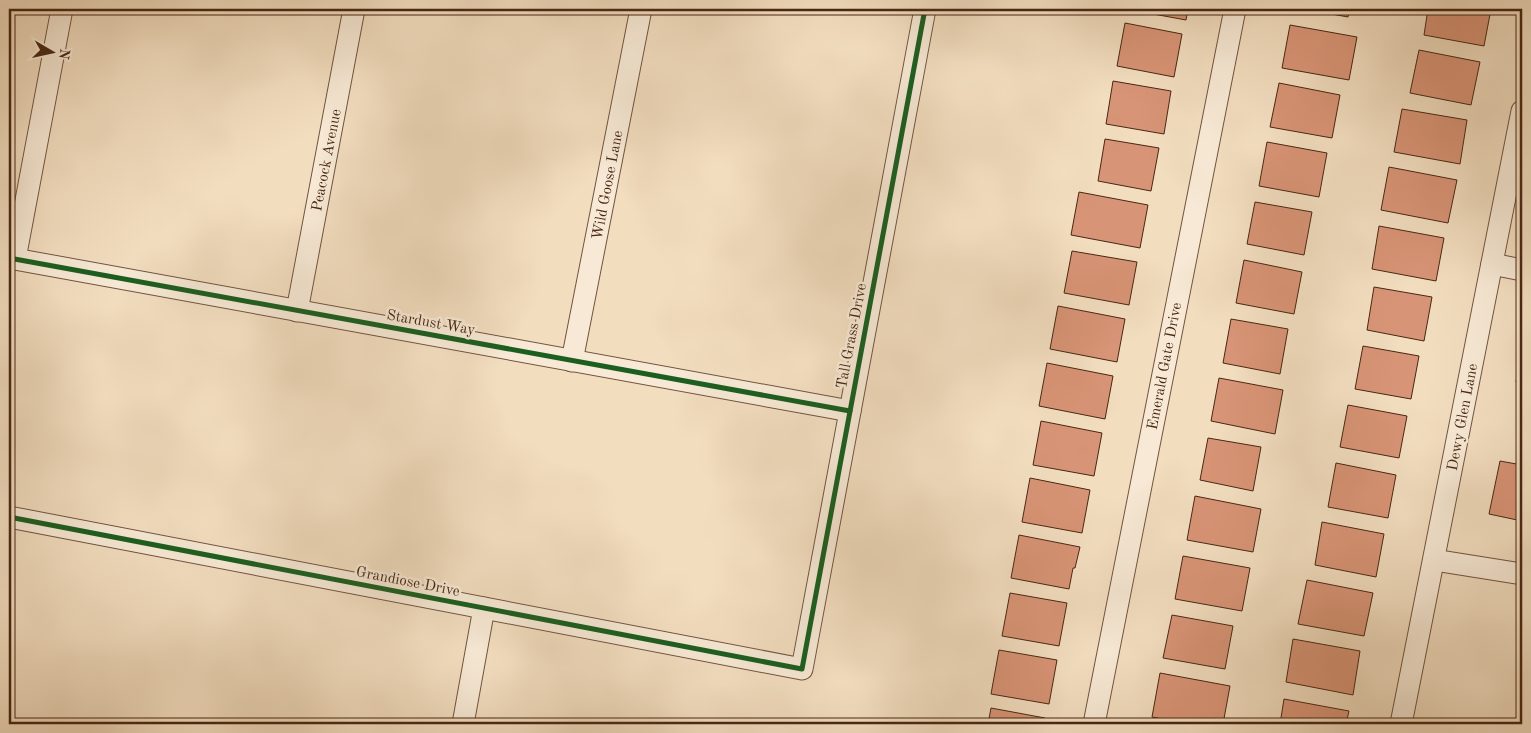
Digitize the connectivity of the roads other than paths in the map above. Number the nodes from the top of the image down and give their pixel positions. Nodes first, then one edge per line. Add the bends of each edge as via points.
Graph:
1 (62, 9) edge
2 (354, 9) edge
3 (641, 9) edge
4 (925, 9) edge
5 (1235, 9) edge
6 (1522, 111) edge
7 (12, 259) edge
8 (1492, 264) junction
9 (1522, 270) edge
10 (297, 311) junction
11 (572, 361) junction
12 (850, 411) junction
13 (9, 516) edge
14 (1434, 560) junction
15 (1522, 574) edge
16 (484, 608) junction
17 (802, 669) joint
18 (463, 724) edge
19 (1094, 724) edge
20 (1401, 724) edge

1 - 7 street
2 - 10 street, Peacock Avenue
3 - 11 street, Wild Goose Lane
4 - 12 street, Tall Grass Drive
5 - 19 street, Emerald Gate Drive
6 - 8 street, Dewy Glen Lane
7 - 10 street, Stardust Way
8 - 9 street
8 - 14 street, Dewy Glen Lane
10 - 11 street, Stardust Way
11 - 12 street, Stardust Way
12 - 17 street, Tall Grass Drive
13 - 16 street, Grandiose Drive
14 - 15 street
14 - 20 street, Dewy Glen Lane
16 - 17 street, Grandiose Drive
16 - 18 street

